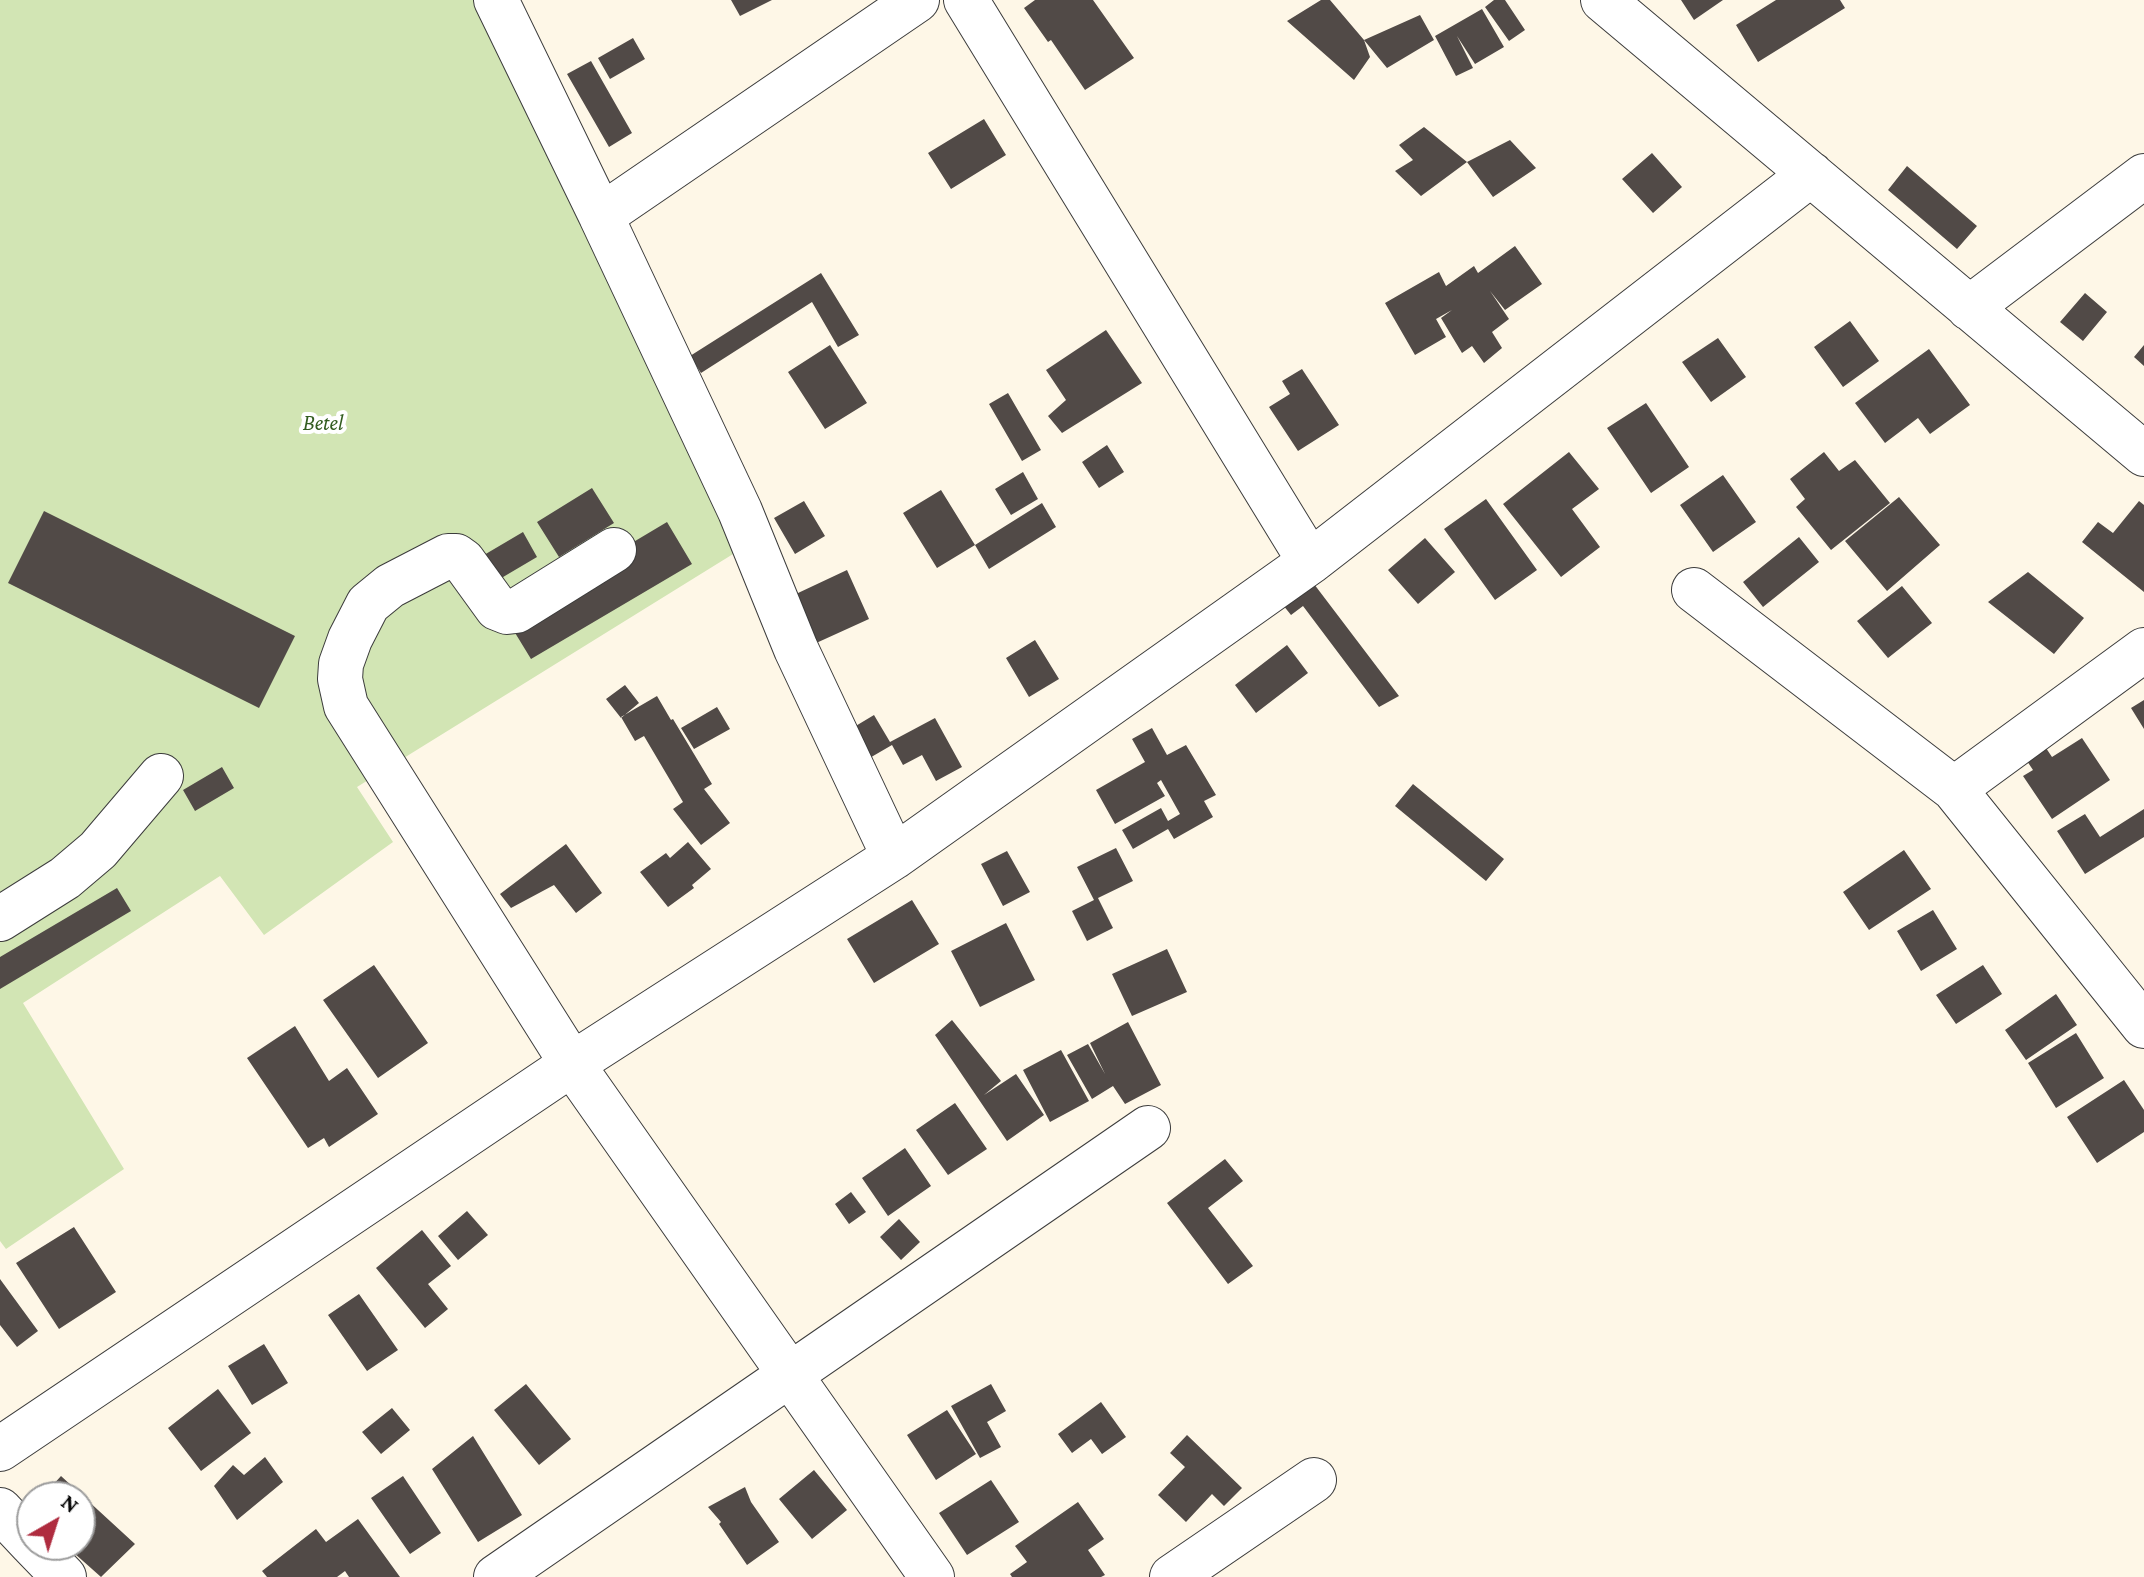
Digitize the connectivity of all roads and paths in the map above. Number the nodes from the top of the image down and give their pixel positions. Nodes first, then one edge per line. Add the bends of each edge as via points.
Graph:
1 (496, 0) edge
2 (917, 0) edge
3 (966, 0) edge
4 (1603, 0) edge
5 (1811, 174) junction
6 (2144, 176) edge
7 (601, 216) junction
8 (1969, 308) junction
9 (2144, 454) edge
10 (614, 550) dead end
11 (1310, 562) junction
12 (1694, 590) dead end
13 (2144, 650) edge
14 (161, 776) dead end
15 (1954, 789) junction
16 (894, 857) junction
17 (0, 919) edge
18 (2144, 1026) edge
19 (572, 1064) junction
20 (1148, 1128) dead end
21 (790, 1376) junction
22 (0, 1449) edge
23 (1314, 1480) dead end
24 (0, 1510) edge
25 (16, 1526) edge
26 (49, 1561) edge
27 (64, 1577) edge
28 (496, 1577) edge
29 (932, 1577) edge
30 (1172, 1577) edge

1 - 7 street
2 - 7 street
3 - 11 street
4 - 5 street
5 - 8 street
5 - 11 street
6 - 8 street
7 - 16 street
8 - 9 street
10 - 19 street via 507,612 497,608 463,561 448,556 390,586 368,604 341,664 346,706
11 - 16 street
12 - 15 street
13 - 15 street
14 - 17 street via 98,850
15 - 18 street
16 - 19 street
19 - 21 street
19 - 22 street
20 - 21 street
21 - 28 street
21 - 29 street
23 - 30 street
24 - 25 street
26 - 27 street

